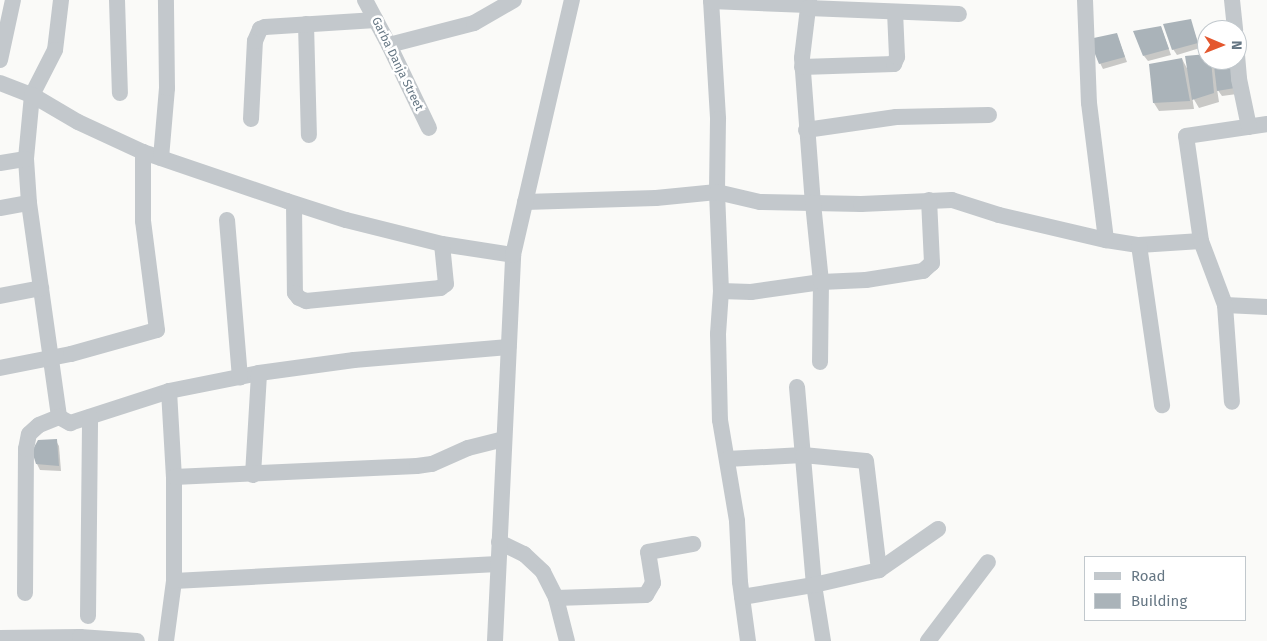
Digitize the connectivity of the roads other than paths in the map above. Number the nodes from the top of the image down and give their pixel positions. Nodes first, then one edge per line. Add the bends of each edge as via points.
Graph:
1 (13, 0) edge
2 (61, 0) edge
3 (116, 0) edge
4 (166, 0) edge
5 (365, 0) edge
6 (514, 0) edge
7 (572, 0) edge
8 (711, 0) edge
9 (1085, 0) edge
10 (1232, 0) edge
11 (808, 4) edge
12 (895, 12) junction
13 (959, 14) dead end
14 (376, 20) junction
15 (1234, 20) edge
16 (306, 24) junction
17 (390, 45) junction
18 (0, 60) edge
19 (802, 67) junction
20 (1238, 70) edge
21 (0, 83) edge
22 (120, 93) dead end
23 (32, 95) junction
24 (989, 115) dead end
25 (251, 118) dead end
26 (1267, 124) edge
27 (1250, 127) junction
28 (429, 128) dead end
29 (806, 130) junction
30 (309, 135) dead end
31 (143, 152) junction
32 (161, 158) junction
33 (26, 159) junction
34 (0, 163) edge
35 (717, 192) junction
36 (929, 200) junction
37 (525, 202) junction
38 (29, 203) junction
39 (813, 203) junction
40 (294, 204) junction
41 (0, 208) edge
42 (227, 220) dead end
43 (1106, 240) junction
44 (1201, 241) junction
45 (442, 244) junction
46 (1139, 245) junction
47 (513, 255) junction
48 (821, 282) junction
49 (41, 288) junction
50 (721, 291) junction
51 (0, 296) edge
52 (1225, 305) junction
53 (1267, 307) edge
54 (508, 347) junction
55 (50, 357) junction
56 (820, 362) dead end
57 (0, 368) edge
58 (259, 373) junction
59 (240, 376) junction
60 (797, 387) dead end
61 (169, 392) junction
62 (1232, 402) dead end
63 (1162, 405) dead end
64 (59, 417) junction
65 (90, 417) junction
66 (503, 439) junction
67 (803, 455) junction
68 (727, 459) junction
69 (253, 475) junction
70 (174, 477) junction
71 (938, 530) dead end
72 (499, 542) junction
73 (693, 544) dead end
74 (988, 562) dead end
75 (498, 564) junction
76 (879, 570) junction
77 (174, 581) junction
78 (814, 585) junction
79 (25, 593) dead end
80 (742, 597) junction
81 (556, 598) junction
82 (88, 616) dead end
83 (0, 638) edge
84 (80, 639) edge
85 (137, 641) edge
86 (166, 641) edge
87 (495, 641) edge
88 (567, 641) edge
89 (748, 641) edge
90 (822, 641) edge
91 (928, 641) edge

1 - 18 street
2 - 23 street via 55,50
3 - 22 street
4 - 32 street via 167,88
5 - 14 street, Garba Danja Street
6 - 17 street via 474,23
7 - 37 street
8 - 11 street
8 - 35 street via 718,119
9 - 43 street via 1089,103
10 - 15 street
11 - 12 street
11 - 19 street
12 - 13 street
12 - 19 street via 897,56 894,64
14 - 16 street
14 - 17 street, Garba Danja Street
16 - 25 street via 260,29 255,41
16 - 30 street
17 - 28 street, Garba Danja Street
19 - 29 street
20 - 27 street
21 - 23 street
23 - 31 street via 86,126
23 - 33 street
24 - 29 street via 896,116
26 - 27 street
27 - 44 street via 1186,136
29 - 39 street
31 - 32 street
31 - 55 street via 143,221 157,330
32 - 40 street
33 - 34 street
33 - 38 street
35 - 37 street via 656,198
35 - 39 street via 760,202
35 - 50 street
36 - 39 street
36 - 43 street via 952,200 999,215
36 - 48 street via 932,263 928,269 866,280
37 - 47 street
38 - 41 street
38 - 49 street
39 - 48 street
40 - 45 street
40 - 45 street via 295,293 306,301 440,288 446,284
42 - 59 street
43 - 46 street
44 - 46 street
44 - 52 street
45 - 47 street
46 - 63 street
47 - 54 street
48 - 50 street via 751,292
48 - 56 street
49 - 51 street
49 - 55 street
50 - 68 street via 718,334 720,420
52 - 53 street
52 - 62 street
54 - 58 street via 354,360
54 - 66 street
55 - 57 street
55 - 64 street
58 - 59 street
58 - 69 street
59 - 61 street
60 - 67 street
61 - 65 street
61 - 70 street
64 - 65 street via 70,423
64 - 79 street via 39,425 29,434 26,449
65 - 82 street
66 - 69 street via 468,448 432,464
66 - 72 street
67 - 68 street
67 - 76 street via 866,461
67 - 78 street
68 - 80 street via 737,521
69 - 70 street
70 - 77 street
71 - 76 street
72 - 75 street
72 - 81 street via 524,554 543,572
73 - 81 street via 648,552 653,583 646,595
74 - 91 street
75 - 77 street
75 - 87 street
76 - 78 street
77 - 86 street
78 - 80 street
78 - 90 street
80 - 89 street
81 - 88 street
83 - 84 street
84 - 85 street

